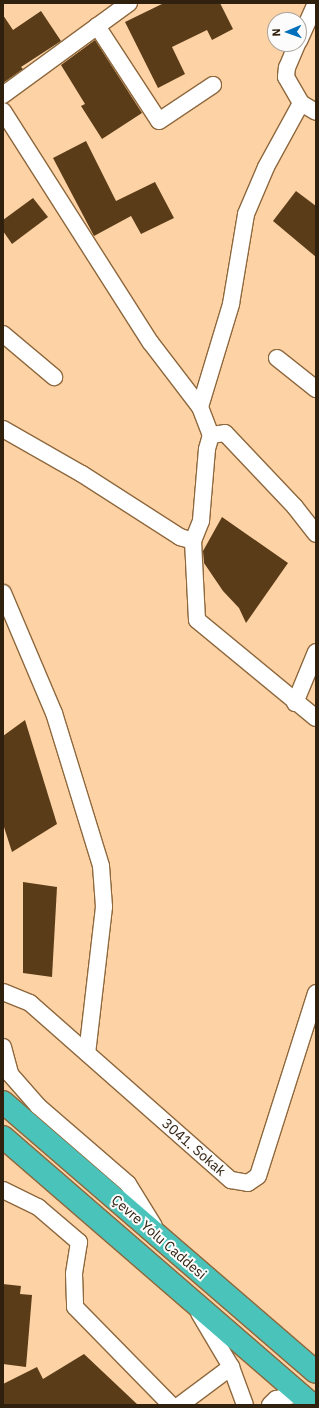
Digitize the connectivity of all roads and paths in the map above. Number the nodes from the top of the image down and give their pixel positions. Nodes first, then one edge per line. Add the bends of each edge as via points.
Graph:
1 (129, 3) edge
2 (316, 3) edge
3 (307, 23) edge
4 (97, 26) junction
5 (294, 52) edge
6 (213, 85) dead end
7 (3, 95) edge
8 (300, 103) junction
9 (3, 111) edge
10 (316, 112) edge
11 (3, 334) edge
12 (277, 358) dead end
13 (54, 377) dead end
14 (316, 389) edge
15 (200, 407) junction
16 (3, 429) edge
17 (211, 435) junction
18 (316, 534) edge
19 (193, 541) junction
20 (3, 593) edge
21 (316, 652) edge
22 (295, 703) junction
23 (316, 718) edge
24 (3, 992) edge
25 (316, 993) edge
26 (3, 1048) edge
27 (87, 1053) junction
28 (3, 1102) edge
29 (3, 1137) edge
30 (3, 1190) edge
31 (161, 1239) junction
32 (191, 1300) junction
33 (232, 1367) junction
34 (315, 1367) edge
35 (305, 1399) edge
36 (171, 1405) edge
37 (180, 1405) edge
38 (245, 1405) edge
39 (270, 1405) edge

1 - 4 street
2 - 3 street
4 - 6 street via 159,121
4 - 7 street
5 - 8 street via 287,67 286,77
8 - 10 street
8 - 15 street via 266,167 246,214 231,304
9 - 15 street via 151,344
11 - 13 street
12 - 14 street
15 - 17 street
16 - 19 street via 82,474 180,537
17 - 18 street via 225,433 295,507
17 - 19 street via 207,449 201,521
19 - 22 street via 197,620
20 - 27 street via 54,713 102,866 104,907
21 - 22 street
22 - 23 street
24 - 27 street, 3041. Sokak via 30,1003
25 - 27 street, 3041. Sokak via 258,1176 248,1183 231,1180
26 - 31 street via 10,1074 38,1106 128,1184
28 - 31 highway, Çevre Yolu Caddesi
29 - 32 highway, Çevre Yolu Caddesi
30 - 36 street via 38,1207 79,1242 74,1274 75,1307
31 - 34 highway, Çevre Yolu Caddesi
32 - 33 street
32 - 35 highway, Çevre Yolu Caddesi
33 - 37 street
33 - 38 street
35 - 39 street via 276,1399

